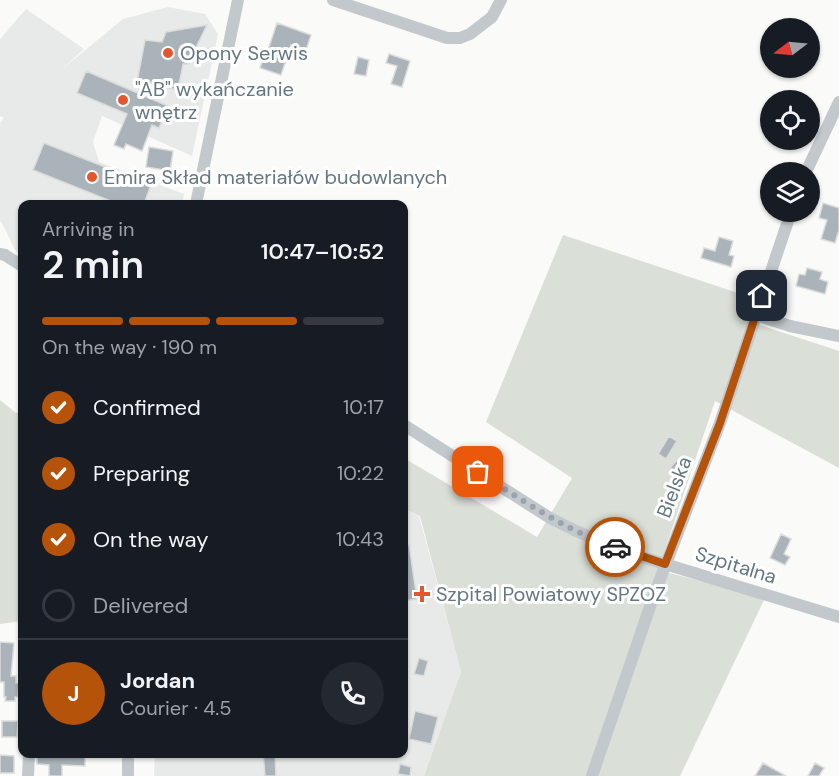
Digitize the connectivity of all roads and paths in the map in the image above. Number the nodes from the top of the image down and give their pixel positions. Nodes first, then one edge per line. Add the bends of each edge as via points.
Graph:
1 (238, 0) edge
2 (333, 0) edge
3 (501, 0) edge
4 (839, 102) edge
5 (811, 162) edge
6 (197, 200) edge
7 (788, 222) edge
8 (0, 254) edge
9 (18, 263) edge
10 (756, 315) junction
11 (839, 336) edge
12 (408, 428) edge
13 (665, 564) junction
14 (839, 617) edge
15 (29, 758) edge
16 (128, 758) edge
17 (28, 776) edge
18 (128, 776) edge
19 (592, 776) edge

1 - 6 street
2 - 3 street via 447,38 470,34 492,17
4 - 5 street
7 - 10 street, Bielska
8 - 9 street
10 - 11 street
10 - 13 street, Bielska via 720,423
12 - 13 street, Szpitalna via 550,518 611,546
13 - 14 street, Szpitalna
13 - 19 street, Bielska
15 - 17 street
16 - 18 street

